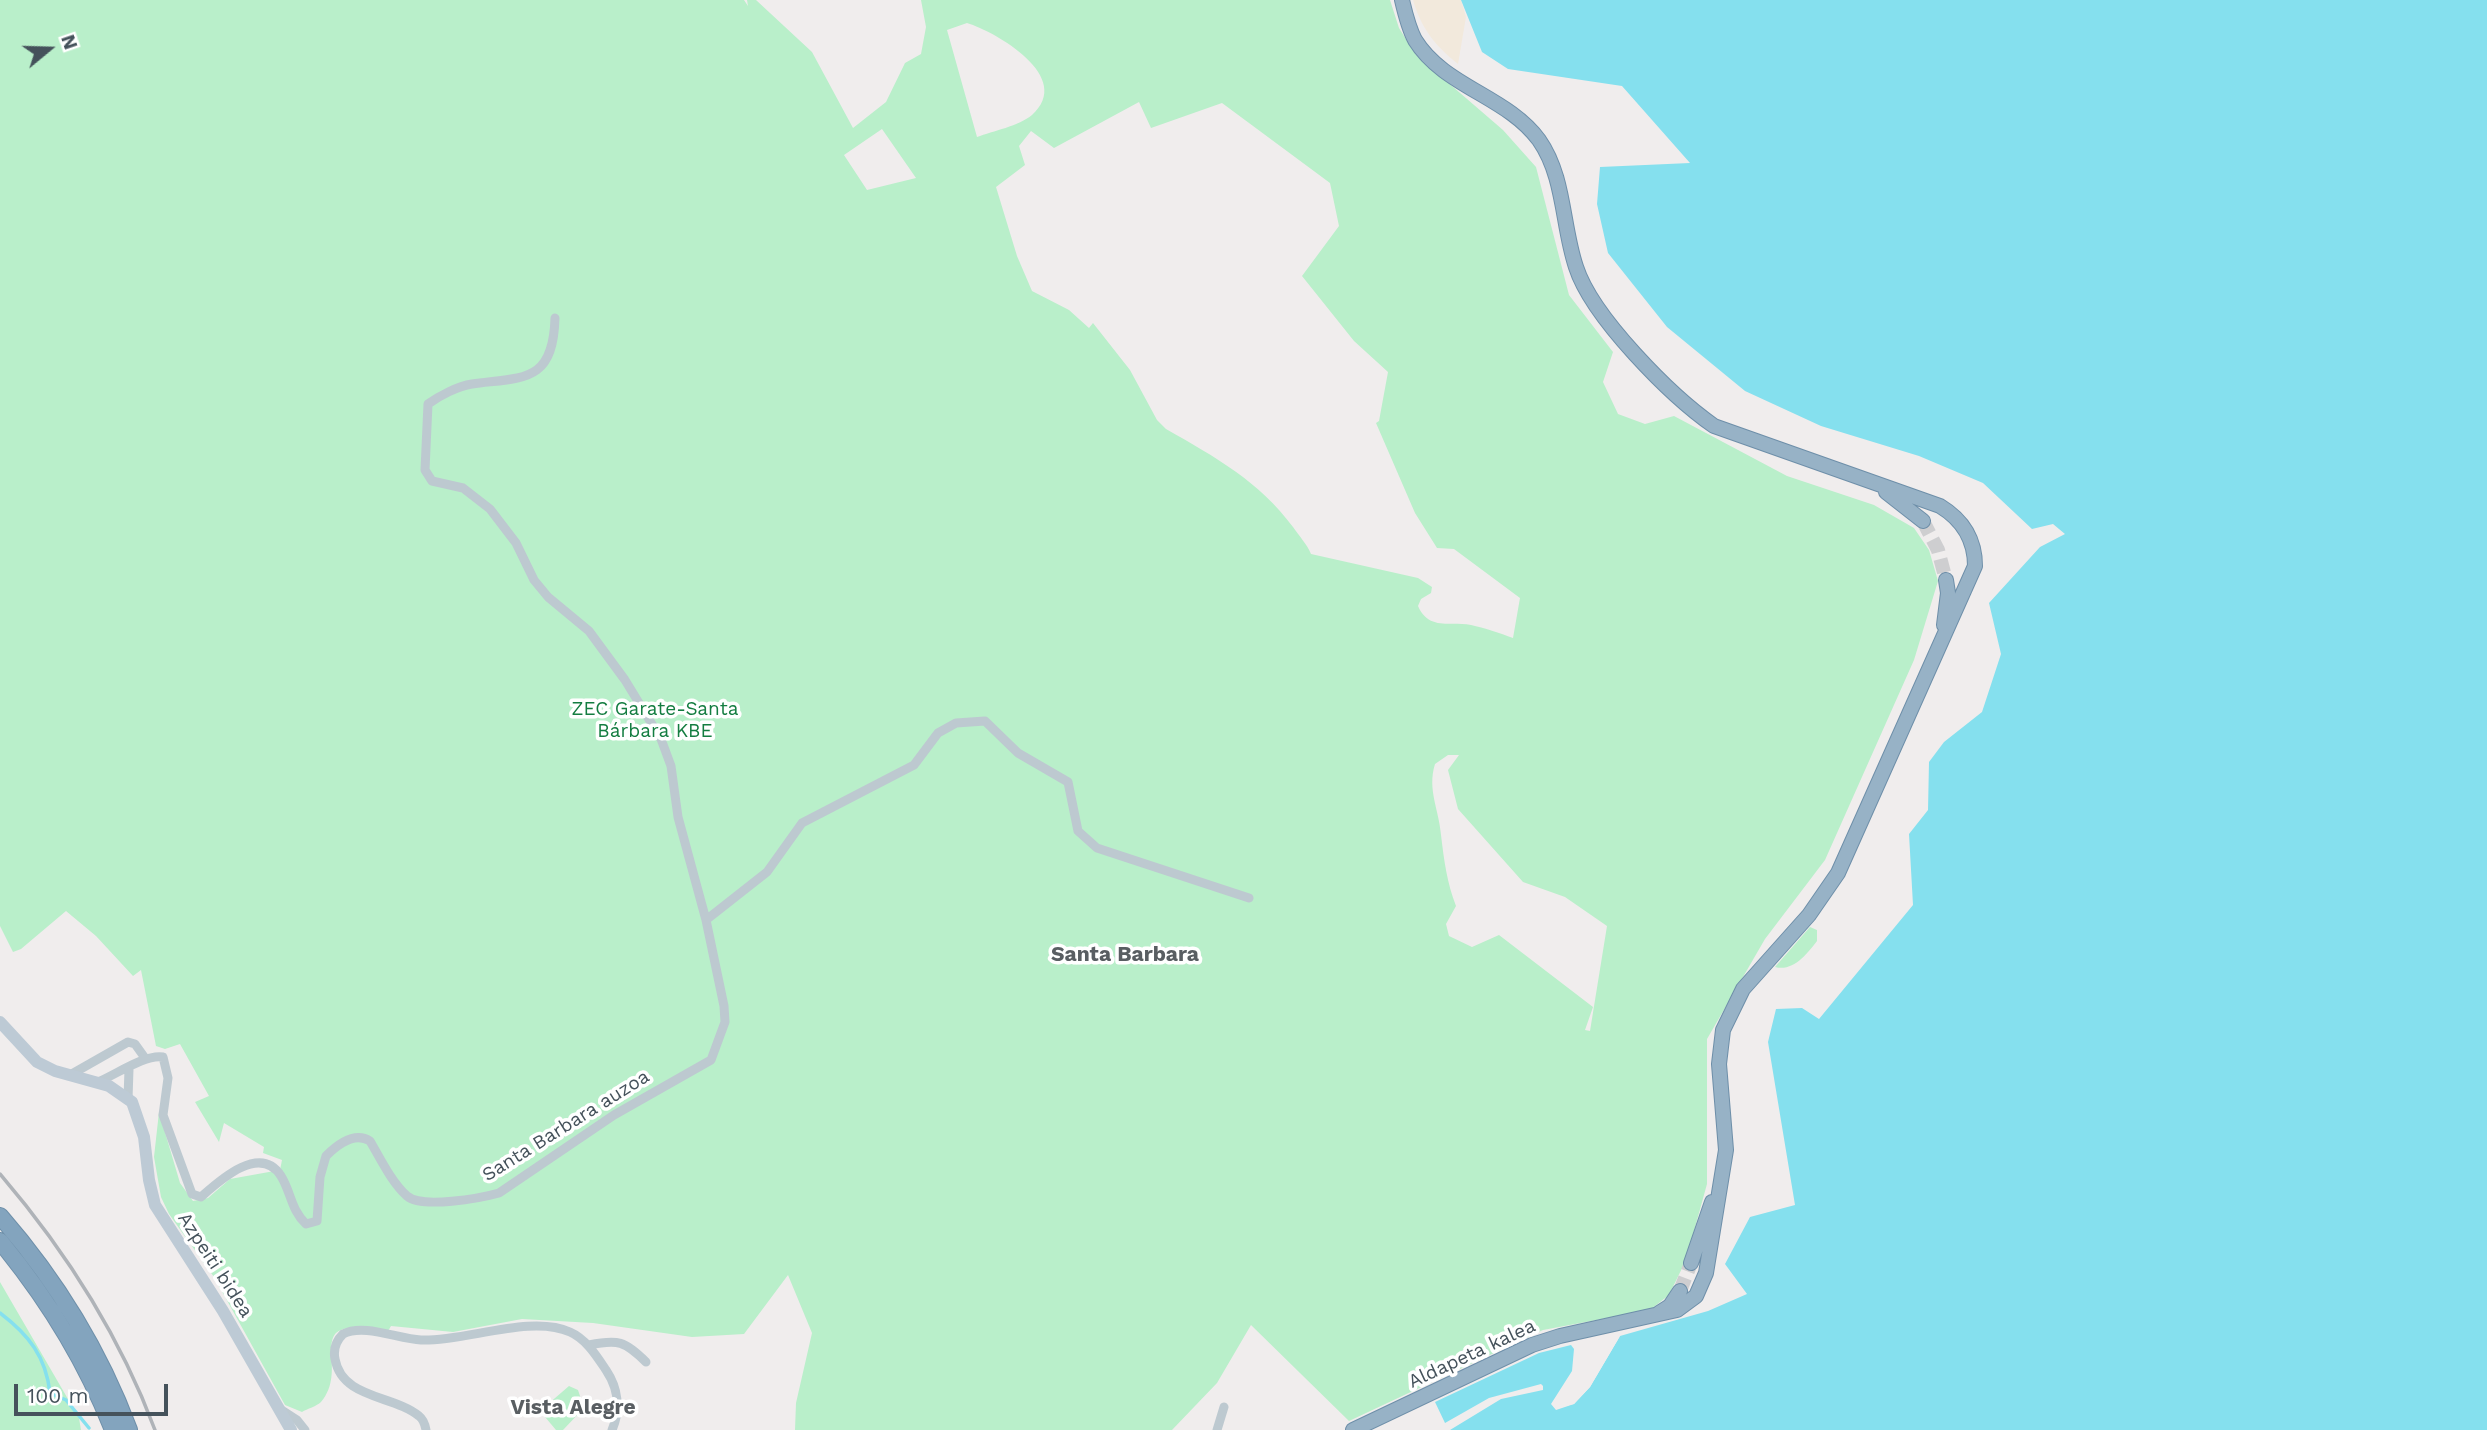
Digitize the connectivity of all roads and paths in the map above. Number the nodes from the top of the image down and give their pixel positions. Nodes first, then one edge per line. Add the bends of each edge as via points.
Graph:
1 (1402, 0) edge
2 (555, 318) dead end
3 (1880, 487) junction
4 (1923, 521) tunnel mouth
5 (1946, 580) tunnel mouth
6 (1942, 644) junction
7 (1249, 898) dead end
8 (706, 920) junction
9 (0, 1022) edge
10 (145, 1058) junction
11 (129, 1069) junction
12 (70, 1075) junction
13 (98, 1082) junction
14 (128, 1100) junction
15 (1722, 1174) junction
16 (0, 1216) edge
17 (0, 1241) edge
18 (1691, 1263) tunnel mouth
19 (1680, 1291) tunnel mouth
20 (1652, 1317) junction
21 (589, 1345) junction
22 (646, 1362) dead end
23 (1224, 1407) dead end
24 (280, 1409) junction
25 (113, 1430) edge
26 (129, 1430) edge
27 (291, 1430) edge
28 (305, 1430) edge
29 (426, 1430) edge
30 (612, 1430) edge
31 (1217, 1430) edge
32 (1353, 1430) edge

1 - 3 highway via 1414,38 1429,57 1512,114 1539,140 1555,174 1575,266 1592,301 1685,407 1714,426
2 - 8 street, Santa Barbara auzoa via 550,355 534,374 501,383 469,384 428,404 425,470 432,481 463,488 490,509 516,544 534,580 589,631 625,680 666,752
3 - 4 highway
3 - 6 highway via 1940,506 1960,520 1970,539 1975,566
5 - 6 highway
6 - 15 highway via 1838,873 1809,915 1743,989 1728,1014 1719,1064 1727,1150
7 - 8 street via 1097,848 1078,831 1068,782 1018,753 985,721 956,723 938,733 914,765 802,823 767,872
8 - 10 street, Santa Barbara auzoa via 725,1022 711,1059 614,1115 499,1193 478,1199 417,1202 406,1196 363,1137 345,1142 326,1156 317,1221 306,1224 297,1216 282,1176 273,1167 253,1163 229,1173 201,1197 192,1194 163,1115 168,1078 163,1057
9 - 12 main road via 37,1062
10 - 11 street
10 - 12 street via 128,1042
11 - 13 street
11 - 14 street
12 - 13 main road
13 - 14 main road
14 - 24 main road, Azpeiti bidea via 145,1137 155,1205
15 - 18 highway
15 - 20 highway, Aldapeta kalea via 1700,1289 1678,1310
16 - 26 highway via 70,1310 102,1367
17 - 25 highway via 54,1314
19 - 20 highway via 1670,1306
20 - 32 highway, Aldapeta kalea via 1532,1345
21 - 22 street via 627,1343
21 - 29 street via 558,1328 517,1328 449,1340 363,1330 342,1334 335,1352 345,1379 417,1414
21 - 30 street via 615,1384 617,1411
23 - 31 street
24 - 27 main road, Azpeiti bidea
24 - 28 street

